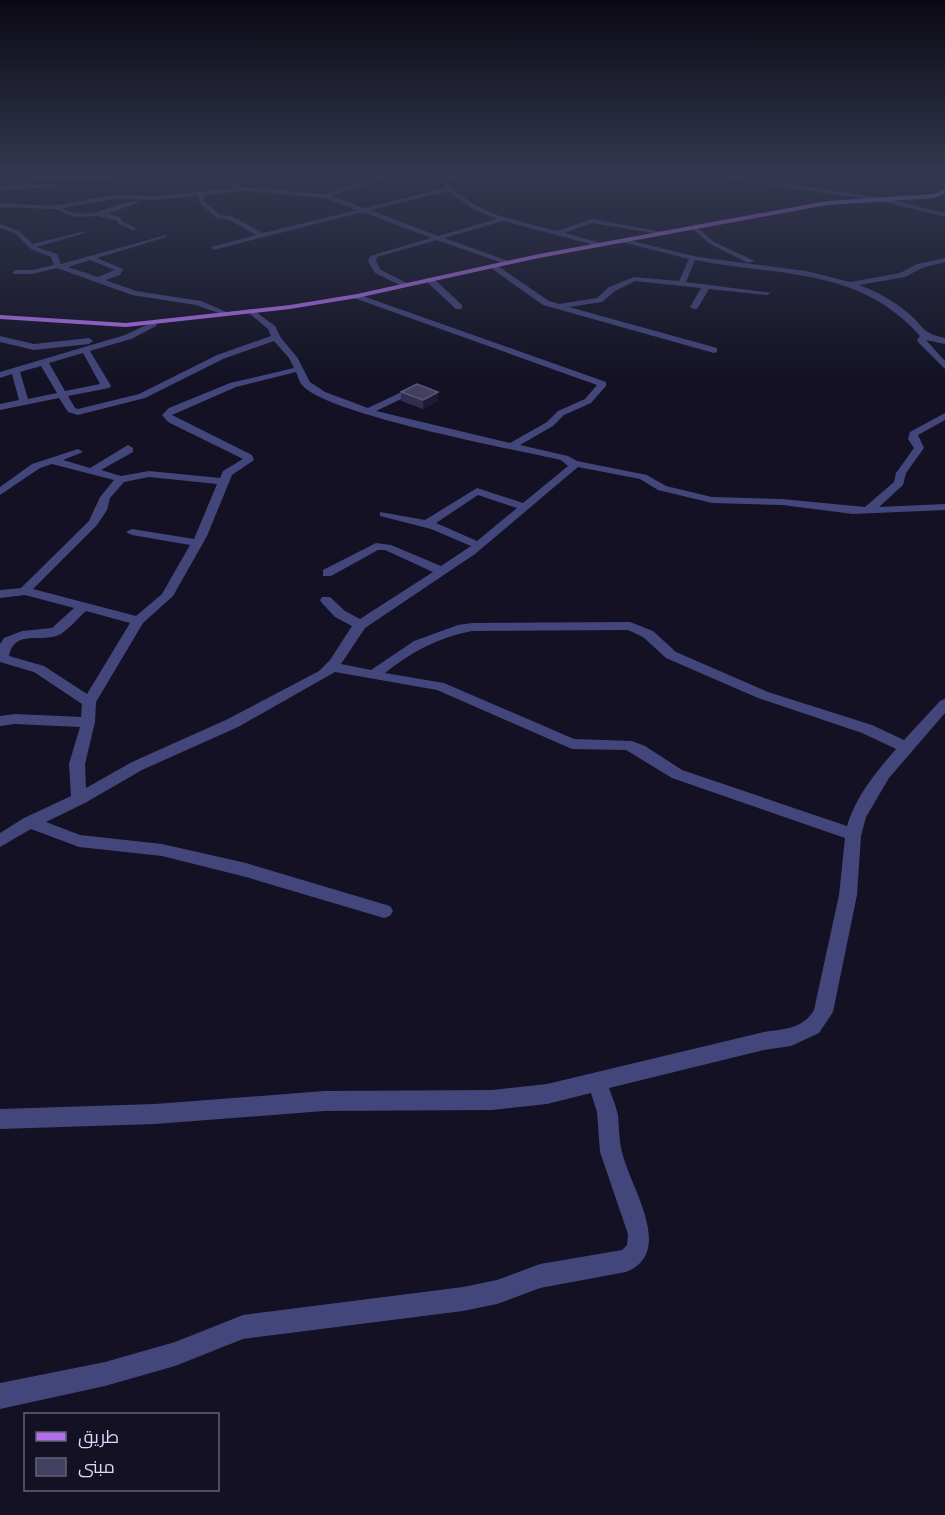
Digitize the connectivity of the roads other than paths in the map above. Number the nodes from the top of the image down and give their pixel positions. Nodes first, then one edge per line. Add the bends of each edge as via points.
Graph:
1 (27, 242) edge
2 (48, 242) edge
3 (145, 242) edge
4 (236, 242) edge
5 (425, 242) edge
6 (448, 242) edge
7 (590, 242) edge
8 (620, 242) edge
9 (627, 242) edge
10 (711, 242) edge
11 (602, 245) junction
12 (32, 246) junction
13 (213, 248) dead end
14 (693, 257) junction
15 (90, 258) junction
16 (945, 260) edge
17 (505, 263) junction
18 (774, 264) dead end
19 (59, 266) junction
20 (492, 266) junction
21 (15, 272) dead end
22 (98, 280) junction
23 (430, 280) junction
24 (682, 283) junction
25 (404, 285) junction
26 (851, 285) junction
27 (706, 287) junction
28 (767, 293) dead end
29 (357, 296) junction
30 (459, 307) dead end
31 (557, 307) junction
32 (694, 307) dead end
33 (252, 311) junction
34 (227, 314) junction
35 (0, 317) edge
36 (153, 324) junction
37 (126, 325) junction
38 (925, 336) junction
39 (276, 337) junction
40 (0, 339) edge
41 (945, 341) edge
42 (85, 350) junction
43 (714, 350) dead end
44 (91, 360) junction
45 (46, 366) junction
46 (945, 366) edge
47 (299, 369) junction
48 (16, 372) junction
49 (0, 375) edge
50 (420, 386) edge
51 (63, 395) junction
52 (24, 402) junction
53 (0, 408) edge
54 (368, 411) junction
55 (945, 416) edge
56 (513, 445) junction
57 (128, 448) dead end
58 (78, 452) dead end
59 (53, 461) junction
60 (574, 463) junction
61 (90, 472) junction
62 (122, 479) junction
63 (223, 481) junction
64 (3, 487) edge
65 (945, 507) edge
66 (526, 508) junction
67 (867, 511) junction
68 (384, 514) dead end
69 (427, 524) junction
70 (132, 531) dead end
71 (196, 543) junction
72 (479, 546) junction
73 (441, 572) junction
74 (327, 573) dead end
75 (25, 591) junction
76 (0, 594) edge
77 (326, 600) dead end
78 (84, 606) junction
79 (138, 621) junction
80 (360, 625) junction
81 (334, 667) junction
82 (373, 675) junction
83 (88, 702) junction
84 (945, 704) edge
85 (0, 721) edge
86 (88, 722) junction
87 (906, 747) junction
88 (79, 799) junction
89 (30, 822) junction
90 (854, 836) junction
91 (0, 841) edge
92 (384, 911) dead end
93 (597, 1081) junction
94 (0, 1119) edge
95 (0, 1396) edge

1 - 12 street
2 - 12 street
3 - 15 street
4 - 13 street
5 - 25 street via 372,258 375,268
6 - 17 street
7 - 11 street
8 - 11 main road
9 - 14 street
10 - 18 street via 747,260
11 - 17 main road
12 - 19 street via 56,257
14 - 24 street
14 - 26 street via 799,272
15 - 19 street
15 - 22 street via 120,270
16 - 26 street via 902,275
17 - 20 main road
19 - 21 street
19 - 22 street
20 - 23 main road
20 - 31 street via 536,298
22 - 34 street via 135,293 198,303
23 - 25 main road
23 - 30 street
24 - 27 street
24 - 31 street via 632,279 599,300
25 - 29 main road
26 - 38 street via 885,300
27 - 28 street
27 - 32 street
29 - 33 main road
29 - 56 street via 603,384 588,401 561,413 550,424
31 - 43 street
33 - 34 main road
33 - 39 street via 269,324
34 - 36 main road
35 - 37 main road
36 - 37 main road
36 - 42 street via 128,337
37 - 40 street via 115,335 83,343 27,346
38 - 41 street
38 - 46 street via 921,340
39 - 47 street
39 - 51 street via 220,357 136,398 75,412
42 - 44 street
42 - 45 street
44 - 45 street
44 - 51 street via 106,385
45 - 48 street
45 - 51 street
47 - 54 street via 306,384 316,391
47 - 63 street via 233,384 167,415 248,457 227,473
48 - 49 street
48 - 52 street
50 - 54 street
51 - 52 street
52 - 53 street
54 - 56 street
55 - 67 street via 913,434 919,448 901,473 899,483
56 - 60 street
57 - 61 street
58 - 59 street
59 - 61 street
59 - 64 street via 36,466
60 - 66 street via 569,472
60 - 67 street via 643,477 662,488 698,498
61 - 62 street
62 - 63 street via 149,474
62 - 75 street via 105,497 93,523
63 - 71 street
65 - 67 street
66 - 69 street via 477,491
66 - 72 street
68 - 69 street
69 - 72 street
70 - 71 street
71 - 79 street via 167,596
72 - 73 street
73 - 74 street via 387,547 376,546
73 - 80 street
75 - 76 street
75 - 78 street
77 - 80 street
78 - 79 street
78 - 83 street via 56,632 29,632 16,637 3,650 2,658 39,669
79 - 83 street
80 - 81 street
81 - 82 street
81 - 88 street via 262,708 137,766
82 - 87 street via 405,651 453,629 630,626 648,634 671,656
82 - 90 street via 439,686 572,744 627,745 677,774
83 - 86 street
84 - 87 street
85 - 86 street
86 - 88 street via 76,764
87 - 90 street via 858,816
88 - 89 street
89 - 91 street
89 - 92 street via 79,841 162,850
90 - 93 street via 848,894 823,1012 814,1027 799,1036
93 - 94 street via 548,1094 483,1102 271,1103 154,1114
93 - 95 street via 607,1112 611,1152 639,1234 639,1247 626,1261 540,1276 497,1292 463,1299 243,1327 175,1354 105,1374

